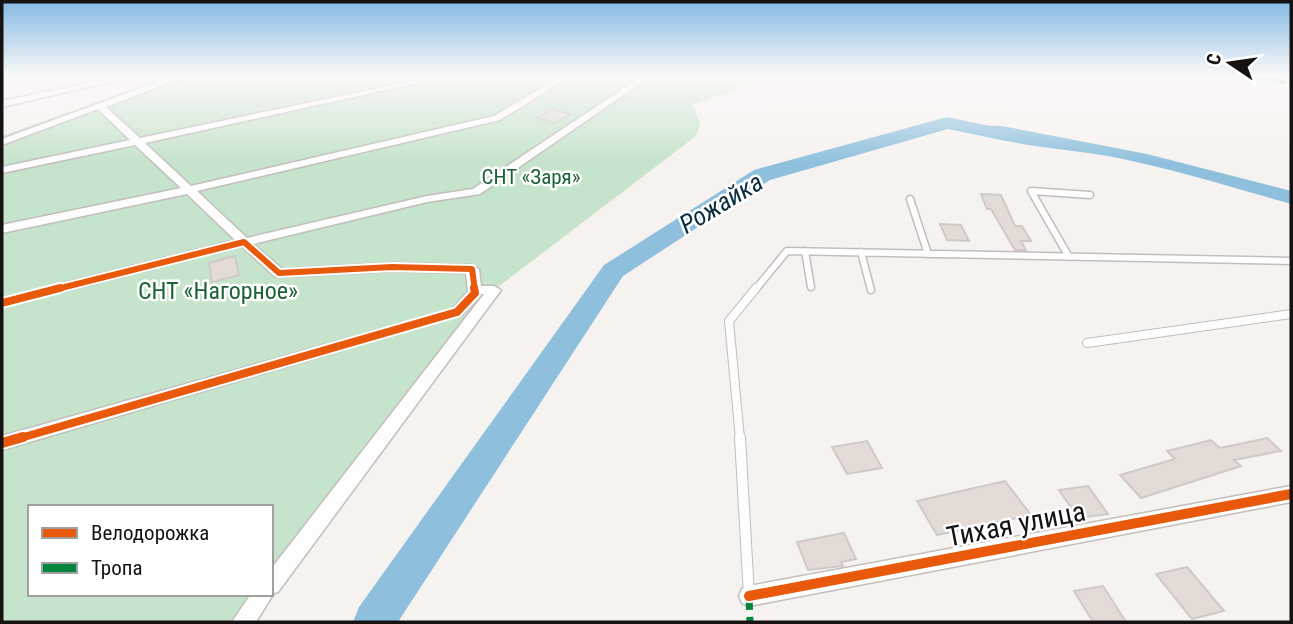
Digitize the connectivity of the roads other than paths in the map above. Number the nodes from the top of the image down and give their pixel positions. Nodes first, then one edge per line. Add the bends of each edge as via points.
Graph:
1 (99, 105) joint
2 (305, 105) edge
3 (518, 105) edge
4 (603, 105) edge
5 (137, 141) junction
6 (2, 142) edge
7 (2, 170) edge
8 (189, 190) junction
9 (1090, 195) dead end
10 (910, 199) dead end
11 (2, 229) edge
12 (244, 242) junction
13 (805, 251) junction
14 (861, 252) junction
15 (928, 254) junction
16 (1069, 257) junction
17 (1291, 261) edge
18 (811, 287) dead end
19 (474, 290) junction
20 (871, 290) dead end
21 (2, 303) edge
22 (1291, 314) edge
23 (1087, 343) dead end
24 (2, 443) edge
25 (1291, 494) edge
26 (273, 582) edge
27 (262, 596) edge
28 (749, 596) joint
29 (243, 622) edge

1 - 5 street
1 - 6 street
2 - 5 street
3 - 8 street via 497,118
4 - 12 street via 476,192
5 - 7 street
5 - 8 street
8 - 11 street
8 - 12 street
9 - 16 lane via 1031,191
10 - 15 lane
12 - 19 street via 279,273 392,267 472,269
12 - 21 street
13 - 14 lane
13 - 18 lane
13 - 28 lane via 787,251 729,321
14 - 15 lane
14 - 20 lane
15 - 16 lane
16 - 17 lane
19 - 24 street via 457,313
19 - 26 street via 494,290
22 - 23 lane
25 - 28 street, Тихая улица
27 - 29 street

